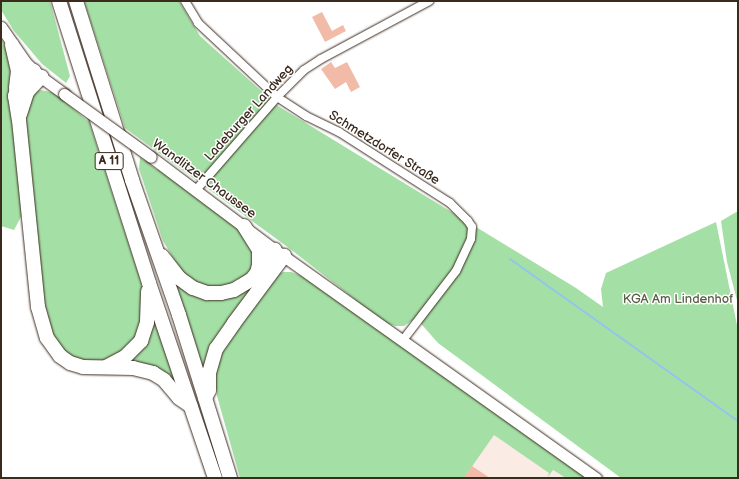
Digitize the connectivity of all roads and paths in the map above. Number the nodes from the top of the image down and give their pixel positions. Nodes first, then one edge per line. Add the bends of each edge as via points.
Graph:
1 (59, 1) edge
2 (76, 1) edge
3 (185, 1) edge
4 (429, 1) edge
5 (1, 27) edge
6 (12, 45) junction
7 (38, 74) junction
8 (16, 89) junction
9 (277, 97) junction
10 (19, 120) junction
11 (196, 190) junction
12 (244, 226) junction
13 (156, 251) junction
14 (279, 253) junction
15 (255, 276) junction
16 (149, 283) junction
17 (403, 340) junction
18 (99, 369) junction
19 (204, 398) junction
20 (191, 406) junction
21 (215, 478) edge
22 (230, 478) edge
23 (596, 478) edge

1 - 16 highway, A 11
2 - 13 highway, A 11
3 - 9 street, Schmetzdorfer Straße via 198,22
4 - 9 street, Ladeburger Landweg via 320,59 304,70
5 - 6 main road, Wandlitzer Chaussee
6 - 7 main road, Wandlitzer Chaussee
6 - 8 highway via 18,71
7 - 8 highway via 22,78
7 - 10 highway via 24,98
7 - 11 main road, Wandlitzer Chaussee, bridge
8 - 10 highway
9 - 11 street, Ladeburger Landweg
9 - 17 street, Schmetzdorfer Straße via 306,116 339,132 450,203 472,227 471,239 456,271
10 - 18 highway via 41,323 46,338 60,356 83,368
11 - 12 main road, Wandlitzer Chaussee
12 - 14 main road, Wandlitzer Chaussee
12 - 15 highway via 259,250 259,265
13 - 15 highway via 165,258 179,278 193,288 207,293 234,290
13 - 19 highway, A 11
14 - 15 highway
14 - 17 main road, Wandlitzer Chaussee
14 - 19 highway via 216,350 209,373 209,390
16 - 18 highway via 147,322 141,341 125,357
16 - 20 highway, A 11
17 - 23 main road, Wandlitzer Chaussee
18 - 20 highway via 133,368 153,373
19 - 22 highway, A 11
20 - 21 highway, A 11

